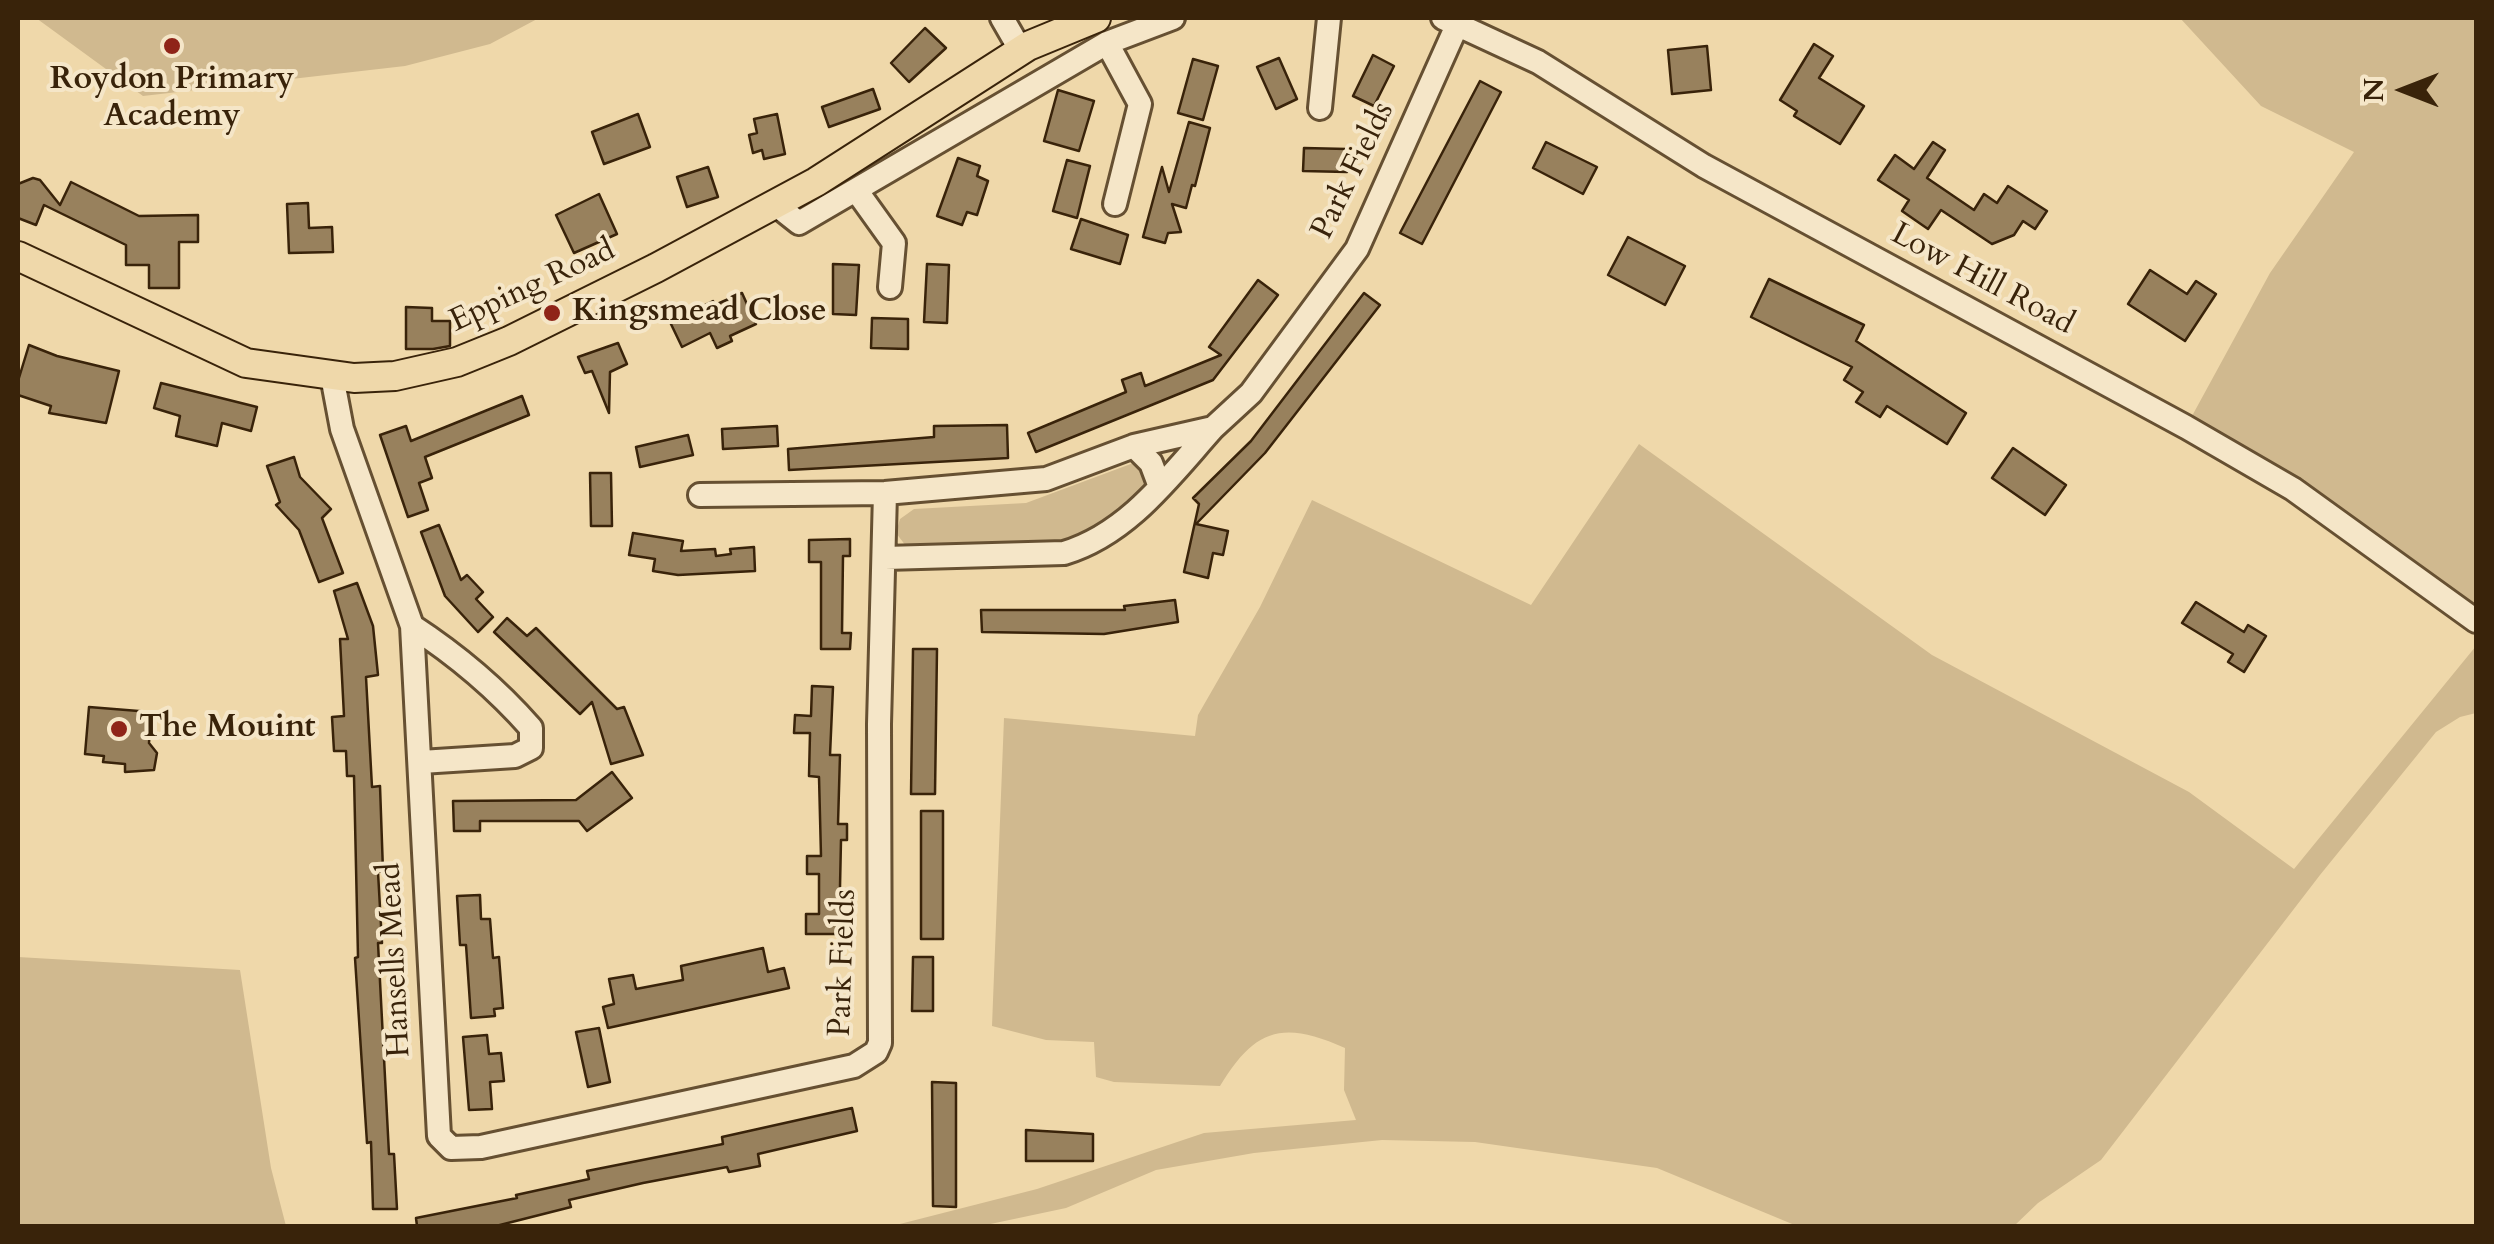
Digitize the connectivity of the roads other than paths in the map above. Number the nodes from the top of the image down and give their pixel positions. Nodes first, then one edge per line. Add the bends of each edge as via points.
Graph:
1 (1002, 18) edge
2 (1173, 18) edge
3 (1329, 18) edge
4 (1451, 20) edge
5 (1102, 30) edge
6 (1021, 51) junction
7 (1320, 108) dead end
8 (856, 190) junction
9 (776, 204) junction
10 (1115, 204) dead end
11 (18, 256) edge
12 (890, 287) dead end
13 (332, 376) junction
14 (1213, 428) junction
15 (1134, 446) junction
16 (1160, 487) junction
17 (885, 493) junction
18 (700, 496) dead end
19 (885, 558) junction
20 (2476, 621) edge
21 (412, 626) junction
22 (421, 762) junction
23 (451, 1148) joint

1 - 6 street
2 - 5 street
3 - 7 street
4 - 14 street, Park Fields via 1356,250 1250,393
4 - 20 street, Low Hill Road via 1538,62 1704,166 2278,480
5 - 6 main road, Epping Road
5 - 8 street
5 - 10 street via 1140,104
6 - 9 main road, Epping Road
8 - 9 street via 799,223
8 - 12 street via 894,244
9 - 13 main road, Epping Road via 457,362 395,376
11 - 13 main road, Epping Road via 246,362
13 - 21 street, Hansells Mead via 342,428
14 - 15 street
14 - 16 street, Park Fields
15 - 16 street via 1151,463
15 - 17 street via 1046,478
16 - 19 street, Park Fields via 1112,531 1064,553
17 - 18 street
17 - 19 street, Park Fields
19 - 23 street, Park Fields via 876,1052 854,1066 482,1147
21 - 22 street, Hansells Mead
21 - 22 street via 463,660 530,728 530,748 515,756
22 - 23 street, Hansells Mead via 439,1136

